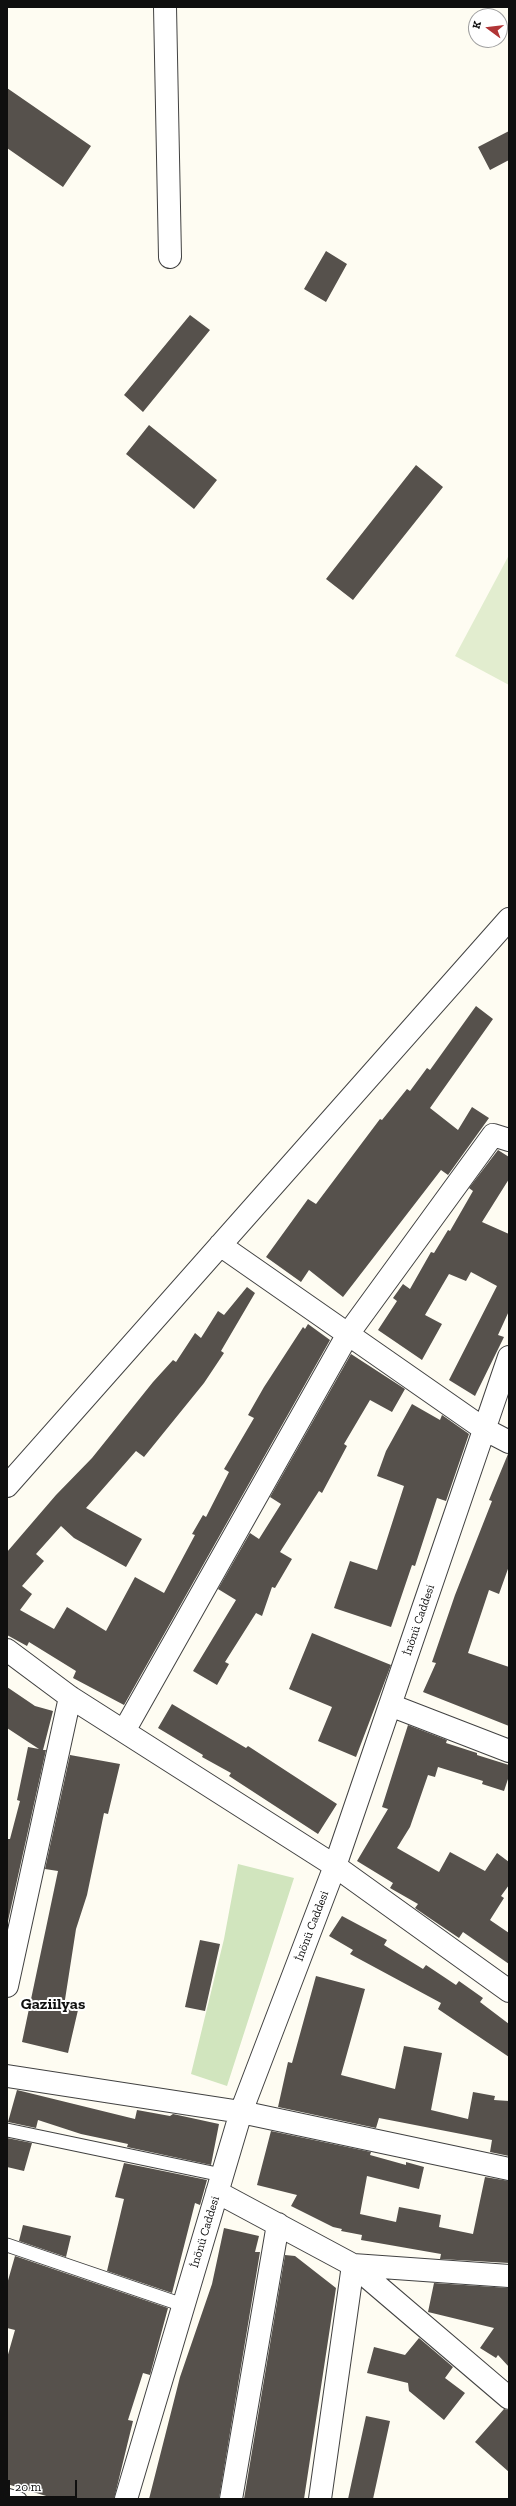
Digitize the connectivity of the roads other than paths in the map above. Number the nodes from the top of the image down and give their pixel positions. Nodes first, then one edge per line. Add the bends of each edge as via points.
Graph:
1 (164, 7) edge
2 (170, 257) dead end
3 (509, 919) edge
4 (509, 1140) edge
5 (220, 1245) junction
6 (348, 1334) junction
7 (509, 1357) edge
8 (484, 1429) junction
9 (509, 1442) edge
10 (7, 1486) edge
11 (7, 1650) edge
12 (70, 1696) junction
13 (390, 1705) junction
14 (124, 1731) junction
15 (509, 1751) edge
16 (335, 1866) junction
17 (7, 1986) edge
18 (509, 1991) edge
19 (7, 2076) edge
20 (241, 2112) junction
21 (7, 2130) edge
22 (509, 2169) edge
23 (220, 2183) junction
24 (278, 2224) junction
25 (7, 2245) edge
26 (353, 2265) junction
27 (509, 2276) edge
28 (183, 2305) junction
29 (509, 2398) edge
30 (7, 2495) edge
31 (20, 2499) edge
32 (126, 2499) edge
33 (231, 2499) edge
34 (320, 2499) edge

1 - 2 street
3 - 5 street
4 - 6 street via 492,1135
5 - 6 street
5 - 10 street
6 - 8 street
6 - 14 street
7 - 8 street, İnönü Caddesi
8 - 9 street
8 - 13 street, İnönü Caddesi
11 - 12 street
12 - 14 street
12 - 17 street
13 - 15 street
13 - 16 street, İnönü Caddesi
14 - 16 street
16 - 18 street
16 - 20 street, İnönü Caddesi
19 - 20 street
20 - 22 street
20 - 23 street, İnönü Caddesi
21 - 23 lane
23 - 24 street
23 - 28 street, İnönü Caddesi
24 - 26 street
24 - 33 street
25 - 28 lane
26 - 27 street
26 - 29 street
26 - 34 street
28 - 32 street, İnönü Caddesi
30 - 31 lane

